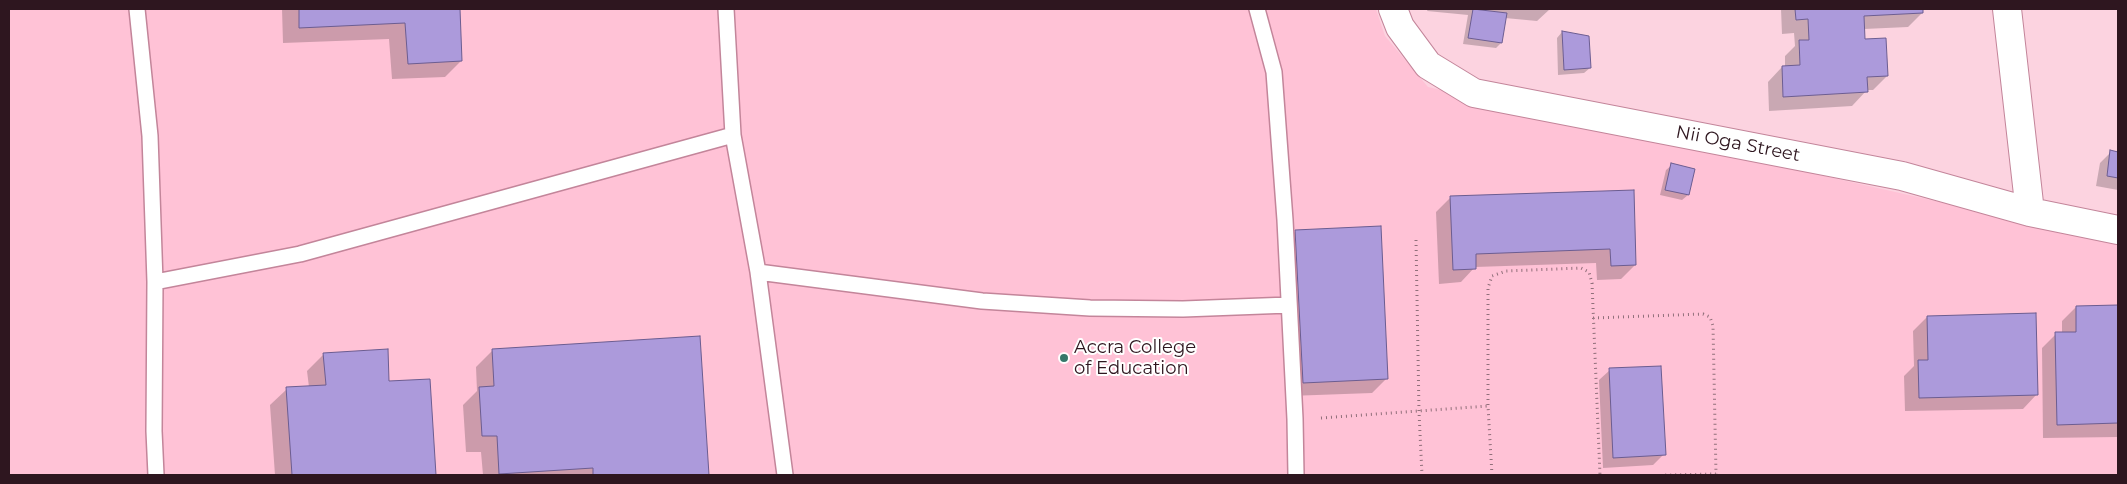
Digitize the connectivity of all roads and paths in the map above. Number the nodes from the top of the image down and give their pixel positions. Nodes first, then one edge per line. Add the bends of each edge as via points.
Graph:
1 (137, 9) edge
2 (726, 9) edge
3 (1256, 9) edge
4 (1393, 9) edge
5 (2007, 9) edge
6 (733, 135) junction
7 (2030, 212) junction
8 (2118, 230) edge
9 (1416, 240) dead end
10 (758, 272) junction
11 (155, 282) junction
12 (1289, 305) junction
13 (1593, 318) junction
14 (1488, 406) junction
15 (1419, 412) junction
16 (1295, 420) junction
17 (156, 475) edge
18 (785, 475) edge
19 (1296, 475) edge
20 (1422, 475) edge
21 (1492, 475) edge
22 (1600, 475) edge
23 (1665, 475) edge
24 (1716, 475) edge

1 - 11 lane via 150,136
2 - 6 lane
3 - 12 lane via 1274,72
4 - 7 street, Nii Oga Street via 1400,27 1428,65 1474,93 1902,176
5 - 7 street
6 - 10 lane
6 - 11 lane via 300,254
7 - 8 street, Nii Oga Street
9 - 15 path
10 - 12 lane via 992,302 1118,308
10 - 18 lane
11 - 17 lane
12 - 16 lane
13 - 14 path via 1592,282 1589,272 1581,268 1506,271 1492,276 1488,288
13 - 22 path
13 - 24 path via 1703,314 1710,317
14 - 15 path
14 - 21 path
15 - 16 path
15 - 20 path
16 - 19 lane
23 - 24 path

